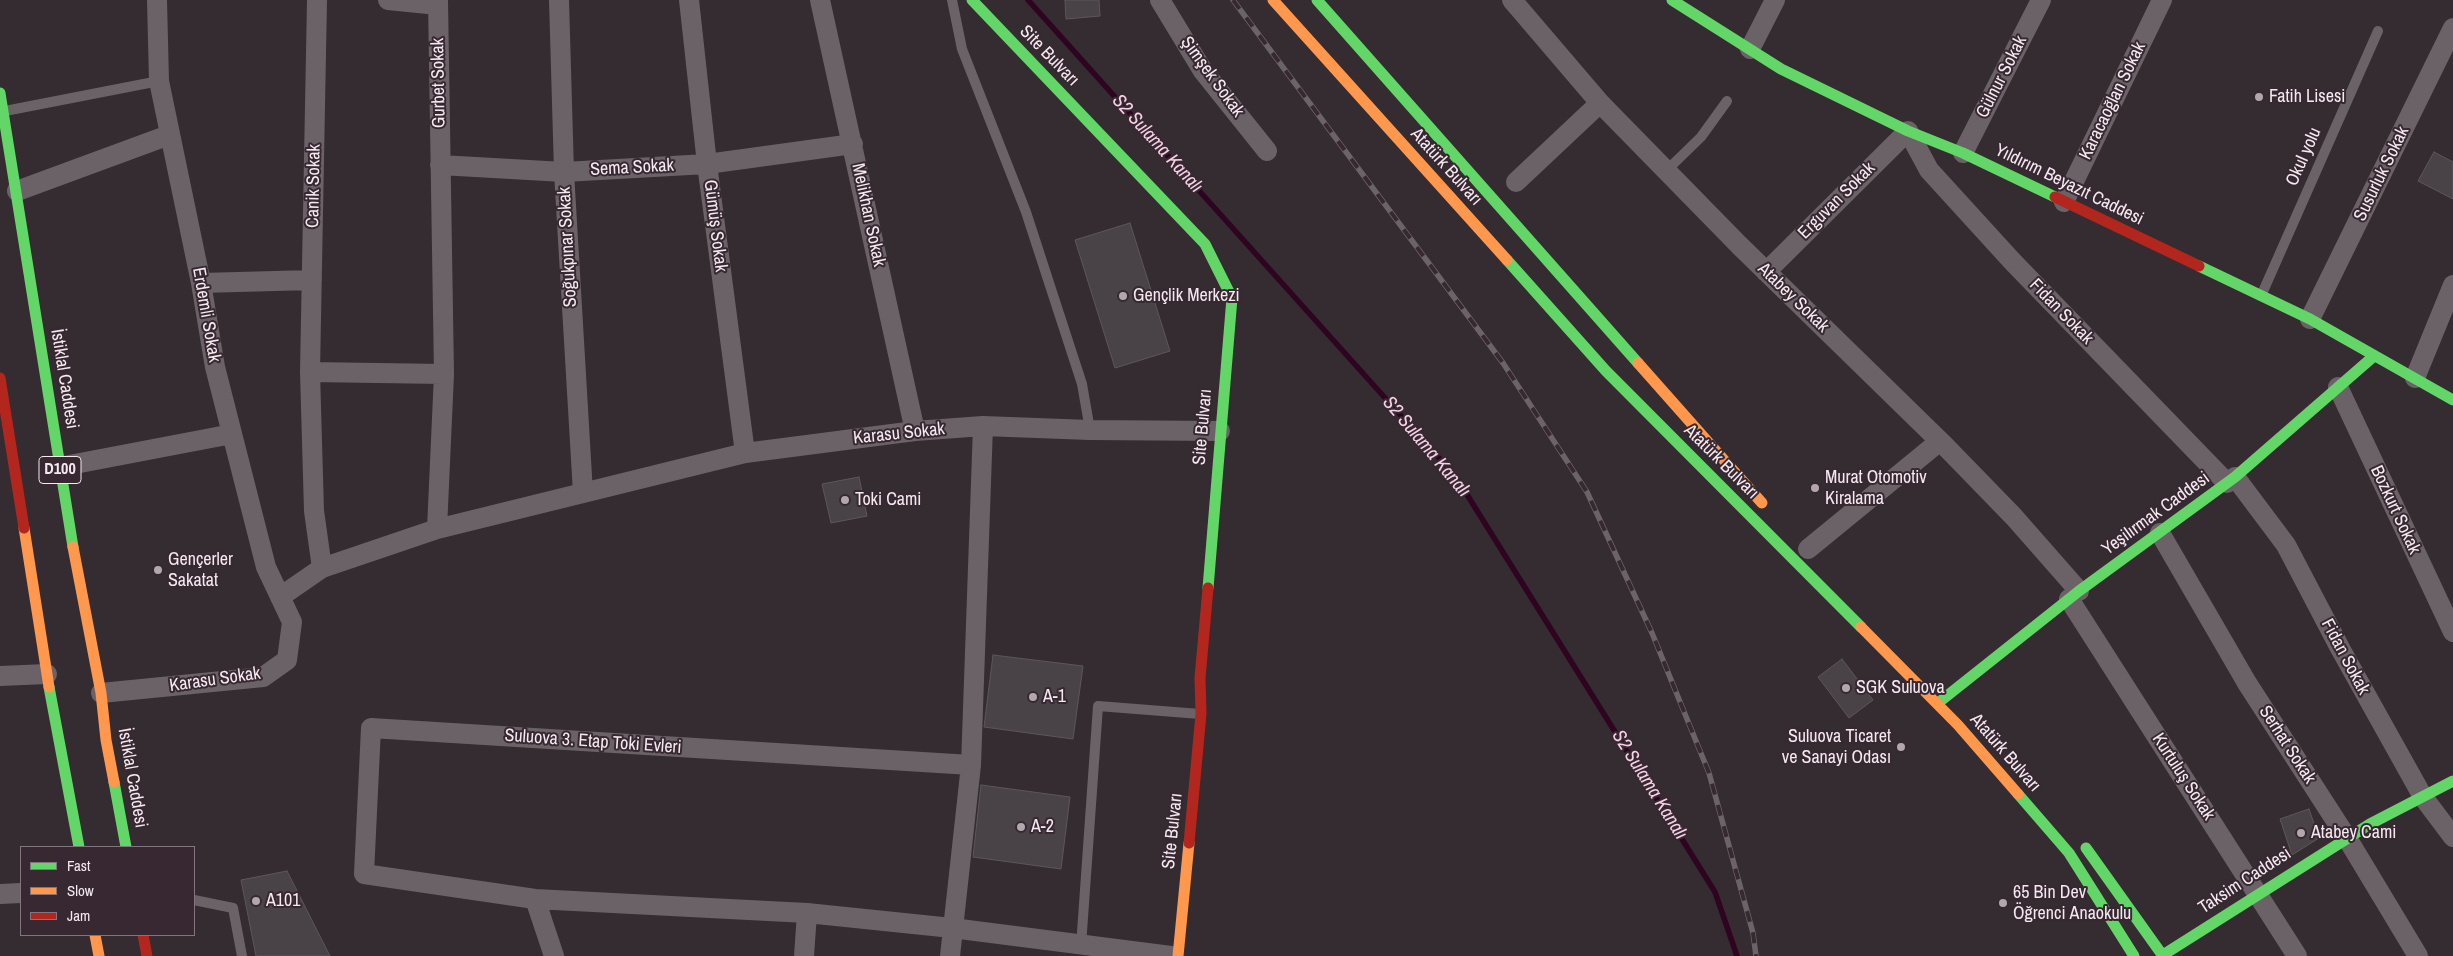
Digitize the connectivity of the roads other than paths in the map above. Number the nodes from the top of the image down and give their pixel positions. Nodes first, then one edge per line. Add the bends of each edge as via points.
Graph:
1 (157, 0) edge
2 (317, 0) edge
3 (388, 0) edge
4 (559, 0) edge
5 (689, 0) edge
6 (820, 0) edge
7 (952, 0) edge
8 (972, 0) edge
9 (1160, 0) edge
10 (1273, 0) edge
11 (1317, 0) edge
12 (1512, 0) edge
13 (1672, 0) edge
14 (1775, 0) edge
15 (2041, 0) edge
16 (2162, 0) edge
17 (438, 3) edge
18 (2453, 28) edge
19 (2378, 30) dead end
20 (1750, 49) junction
21 (159, 81) junction
22 (0, 92) edge
23 (1727, 101) dead end
24 (1600, 103) junction
25 (2, 111) junction
26 (1908, 131) junction
27 (169, 135) junction
28 (853, 144) junction
29 (1267, 150) dead end
30 (1964, 153) junction
31 (707, 164) junction
32 (440, 165) junction
33 (1666, 171) junction
34 (564, 172) junction
35 (1516, 182) dead end
36 (16, 191) junction
37 (2064, 202) junction
38 (1766, 272) junction
39 (312, 280) junction
40 (201, 283) junction
41 (2453, 285) edge
42 (2260, 296) junction
43 (2310, 319) junction
44 (2374, 356) junction
45 (310, 372) junction
46 (444, 374) junction
47 (0, 378) edge
48 (2415, 378) junction
49 (2338, 387) junction
50 (2453, 400) edge
51 (3, 416) edge
52 (983, 426) junction
53 (916, 430) junction
54 (1090, 430) junction
55 (1220, 431) junction
56 (232, 434) junction
57 (1940, 441) junction
58 (745, 453) junction
59 (59, 466) junction
60 (2231, 480) junction
61 (583, 493) junction
62 (1769, 510) dead end
63 (436, 529) junction
64 (2160, 532) junction
65 (1808, 549) dead end
66 (322, 568) junction
67 (2074, 595) junction
68 (280, 597) junction
69 (292, 622) joint
70 (2453, 632) edge
71 (47, 674) junction
72 (0, 676) edge
73 (102, 694) junction
74 (1938, 704) junction
75 (1202, 714) junction
76 (971, 766) junction
77 (2453, 781) edge
78 (2423, 797) junction
79 (2453, 837) edge
80 (2078, 838) dead end
81 (2347, 838) junction
82 (79, 846) edge
83 (126, 846) edge
84 (20, 893) edge
85 (0, 894) edge
86 (2257, 894) junction
87 (535, 899) junction
88 (195, 900) edge
89 (806, 913) junction
90 (952, 928) junction
91 (95, 936) edge
92 (143, 936) edge
93 (1068, 948) edge
94 (99, 956) edge
95 (147, 956) edge
96 (242, 956) edge
97 (554, 956) edge
98 (804, 956) edge
99 (950, 956) edge
100 (1171, 956) edge
101 (1178, 956) edge
102 (2134, 956) edge
103 (2163, 956) edge
104 (2297, 956) edge
105 (2418, 956) edge

1 - 21 street, Erdemli Sokak
2 - 39 street, Canik Sokak
3 - 17 street
4 - 34 street, Soğukpınar Sokak
5 - 31 street, Gümüş Sokak
6 - 28 street, Melikhan Sokak
7 - 54 lane via 962,49 1026,212 1079,375
8 - 55 main road, Site Bulvarı via 1205,244 1232,298
9 - 29 street, Şimşek Sokak via 1203,71
10 - 74 main road, Atatürk Bulvarı via 1606,371
11 - 62 main road, Atatürk Bulvarı
12 - 24 street, Atabey Sokak
13 - 20 main road, Yıldırım Beyazıt Caddesi
14 - 20 street
15 - 30 street, Gülnur Sokak
16 - 37 street, Karacaoğlan Sokak
17 - 32 street, Gurbet Sokak
18 - 43 street, Susurluk Sokak
19 - 42 lane, Okul yolu
20 - 26 main road, Yıldırım Beyazıt Caddesi via 1781,69
21 - 25 lane
21 - 27 street, Erdemli Sokak
22 - 25 main road, İstiklal Caddesi / D100
23 - 33 lane via 1702,138
24 - 33 street, Atabey Sokak
24 - 35 street
25 - 36 main road, İstiklal Caddesi / D100
26 - 30 main road, Yıldırım Beyazıt Caddesi
26 - 38 street, Erguvan Sokak
26 - 60 street, Fidan Sokak via 1929,170 2012,261
27 - 36 street
27 - 40 street, Erdemli Sokak
28 - 31 street, Sema Sokak
28 - 53 street, Melikhan Sokak
30 - 37 main road, Yıldırım Beyazıt Caddesi
31 - 34 street, Sema Sokak
31 - 58 street, Gümüş Sokak
32 - 34 street, Sema Sokak
32 - 46 street, Gurbet Sokak
33 - 38 street, Atabey Sokak
34 - 61 street, Soğukpınar Sokak
36 - 59 main road, İstiklal Caddesi / D100
37 - 42 main road, Yıldırım Beyazıt Caddesi
38 - 57 street, Atabey Sokak
39 - 40 street
39 - 45 street, Canik Sokak
40 - 56 street, Erdemli Sokak via 215,367
41 - 48 street
42 - 43 main road, Yıldırım Beyazıt Caddesi
43 - 44 main road, Yıldırım Beyazıt Caddesi
44 - 48 main road, Yıldırım Beyazıt Caddesi
44 - 49 main road, Yeşilırmak Caddesi
45 - 46 street
45 - 66 street, Canik Sokak via 314,511
46 - 63 street, Gurbet Sokak
47 - 51 main road, D100
48 - 50 main road, Yıldırım Beyazıt Caddesi
49 - 60 main road, Yeşilırmak Caddesi
49 - 70 street, Bozkurt Sokak
51 - 71 main road, D100
52 - 53 street, Karasu Sokak
52 - 54 street, Karasu Sokak
52 - 76 street
53 - 58 street, Karasu Sokak
54 - 55 street, Karasu Sokak
55 - 75 main road, Site Bulvarı via 1200,678
56 - 59 street
56 - 68 street, Erdemli Sokak via 266,567
57 - 65 street
57 - 67 street, Atabey Sokak via 2014,517
58 - 61 street, Karasu Sokak
59 - 73 main road, İstiklal Caddesi / D100
60 - 64 main road, Yeşilırmak Caddesi
60 - 78 street, Fidan Sokak via 2286,545
61 - 63 street, Karasu Sokak
63 - 66 street, Karasu Sokak
64 - 67 main road, Yeşilırmak Caddesi
64 - 81 street, Serhat Sokak via 2247,683
66 - 68 street, Karasu Sokak
67 - 74 main road, Yeşilırmak Caddesi
67 - 86 street, Kurtuluş Sokak
68 - 69 street, Erdemli Sokak
69 - 73 street, Karasu Sokak via 287,660 262,677
71 - 72 street
71 - 82 main road, D100
73 - 83 main road, İstiklal Caddesi / D100 via 106,740
74 - 102 main road, Atatürk Bulvarı via 2069,853
75 - 93 lane via 1098,706
75 - 101 main road, Site Bulvarı
76 - 87 street, Suluova 3. Etap Toki Evleri via 371,728 364,874
76 - 90 street
77 - 78 main road, Taksim Caddesi
78 - 79 street, Fidan Sokak
78 - 81 main road, Taksim Caddesi
80 - 103 main road
81 - 86 main road, Taksim Caddesi
81 - 105 street, Serhat Sokak
84 - 85 street
86 - 103 main road, Taksim Caddesi
86 - 104 street, Kurtuluş Sokak
87 - 89 street, Suluova 3. Etap Toki Evleri
87 - 97 street
88 - 96 lane via 233,908
89 - 90 street, Suluova 3. Etap Toki Evleri
89 - 98 street
90 - 93 street, Suluova 3. Etap Toki Evleri
90 - 99 street
91 - 94 main road
92 - 95 main road
93 - 100 street, Suluova 3. Etap Toki Evleri

